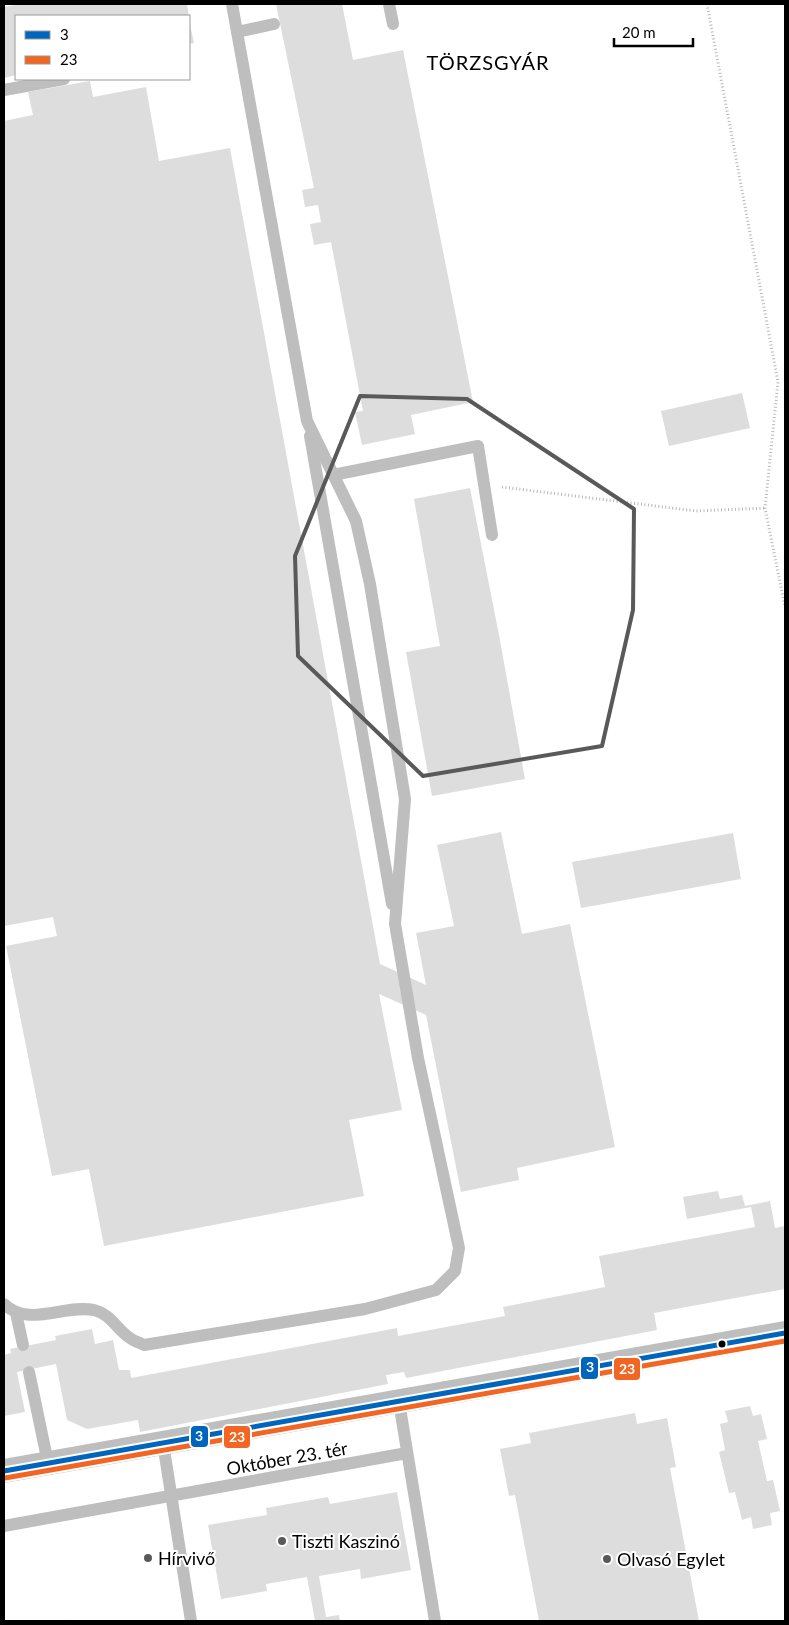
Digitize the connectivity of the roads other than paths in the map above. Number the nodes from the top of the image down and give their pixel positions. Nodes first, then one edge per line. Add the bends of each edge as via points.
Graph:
1 (232, 4) edge
2 (389, 4) edge
3 (274, 24) dead end
4 (393, 24) dead end
5 (236, 32) junction
6 (59, 80) edge
7 (4, 90) edge
8 (307, 421) junction
9 (333, 475) junction
10 (492, 535) dead end
11 (396, 924) junction
12 (4, 1304) edge
13 (16, 1313) junction
14 (785, 1333) edge
15 (23, 1345) dead end
16 (28, 1372) dead end
17 (398, 1402) junction
18 (163, 1443) junction
19 (408, 1453) junction
20 (48, 1463) junction
21 (4, 1471) edge
22 (172, 1496) junction
23 (4, 1526) edge
24 (191, 1621) edge
25 (435, 1621) edge

1 - 5 lane
2 - 4 lane
3 - 5 lane
5 - 8 lane
6 - 7 lane
8 - 9 lane
8 - 11 lane
9 - 10 lane via 478,446
9 - 11 lane via 356,521 405,799
11 - 13 lane via 418,1058 459,1248 455,1270 436,1290 365,1309 144,1345 130,1338 110,1318 94,1310 67,1310 36,1316
12 - 13 lane
13 - 15 lane
14 - 17 street
16 - 20 lane
17 - 18 street
17 - 19 lane
18 - 20 street
18 - 22 lane
19 - 22 lane, Október 23. tér
19 - 25 lane
20 - 21 street
22 - 23 lane, Október 23. tér
22 - 24 lane

